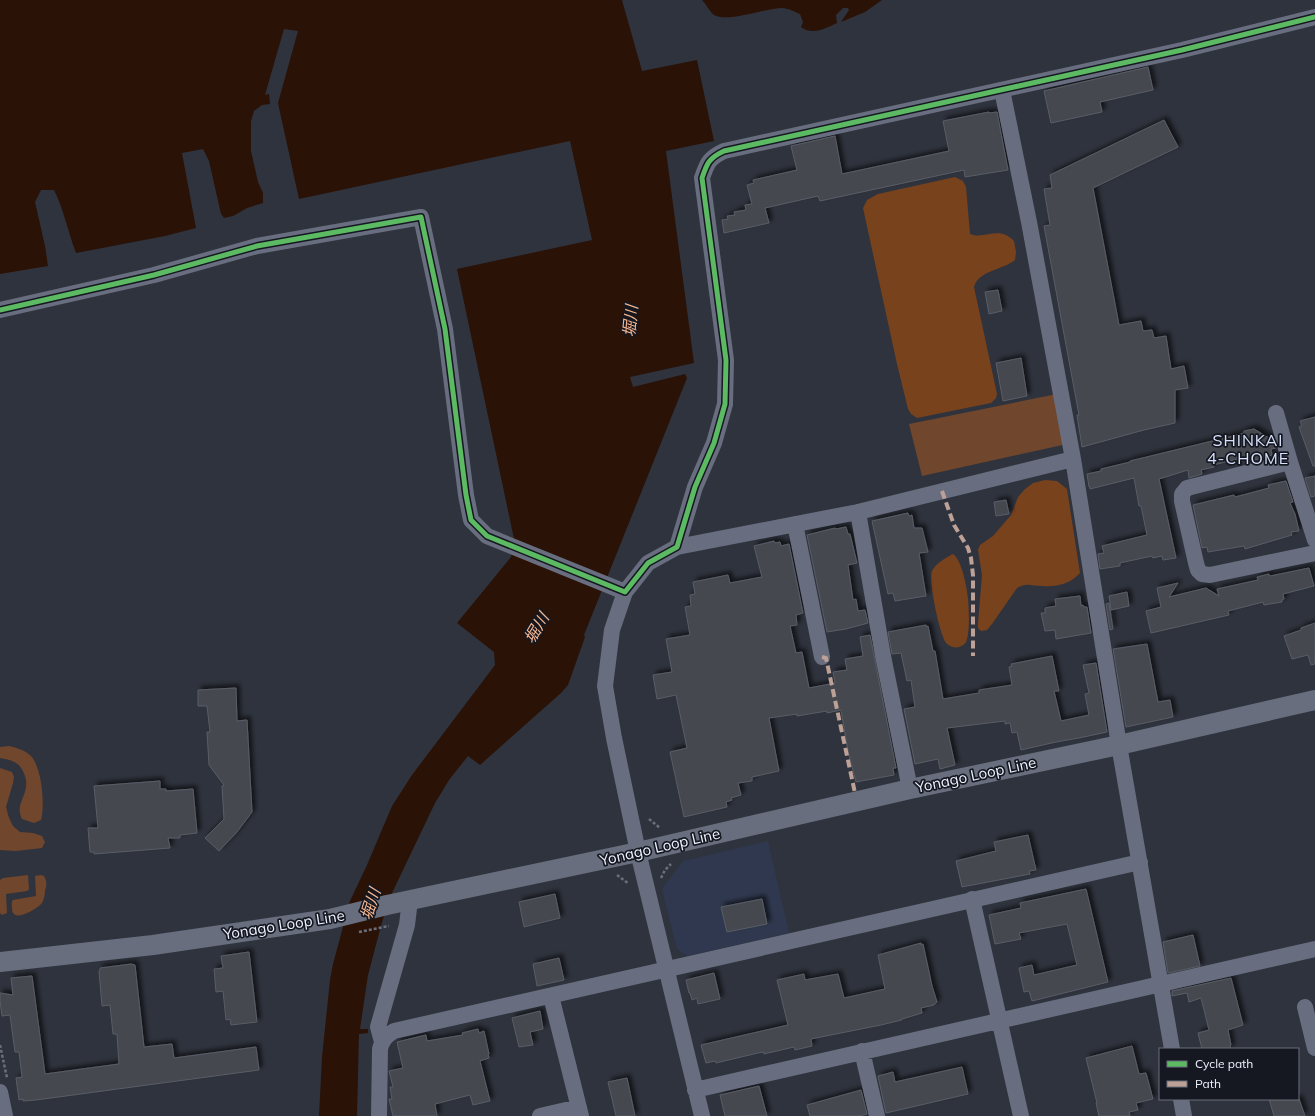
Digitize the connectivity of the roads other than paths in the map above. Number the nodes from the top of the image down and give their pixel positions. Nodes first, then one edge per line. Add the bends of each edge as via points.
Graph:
1 (1315, 17) edge
2 (1002, 90) junction
3 (0, 310) edge
4 (1276, 413) dead end
5 (1073, 459) junction
6 (1290, 462) junction
7 (858, 512) junction
8 (795, 524) junction
9 (1315, 540) edge
10 (677, 547) junction
11 (1315, 553) edge
12 (625, 592) junction
13 (822, 658) dead end
14 (1315, 700) edge
15 (1119, 745) junction
16 (910, 789) junction
17 (638, 852) junction
18 (1140, 862) junction
19 (972, 899) junction
20 (410, 900) junction
21 (1315, 949) edge
22 (0, 962) edge
23 (666, 969) junction
24 (1160, 985) junction
25 (552, 996) junction
26 (1305, 1007) dead end
27 (1000, 1020) junction
28 (382, 1042) junction
29 (1172, 1048) edge
30 (1315, 1048) edge
31 (862, 1051) junction
32 (695, 1090) junction
33 (0, 1092) edge
34 (1180, 1100) edge
35 (580, 1112) edge
36 (5, 1116) edge
37 (379, 1116) edge
38 (540, 1116) edge
39 (702, 1116) edge
40 (876, 1116) edge
41 (1021, 1116) edge
42 (1184, 1116) edge

1 - 2 street
2 - 5 street
2 - 10 street via 724,151 713,156 706,165 702,178 726,360 725,404 714,443 695,486
3 - 12 street via 154,274 257,246 421,217 445,329 471,520 487,536
4 - 6 street
5 - 7 street
5 - 15 street
6 - 9 street
6 - 11 street via 1187,488 1182,494 1182,501 1196,563 1202,574 1210,576
7 - 8 street
7 - 16 street via 880,642
8 - 10 street
8 - 13 street
10 - 12 street via 648,563
12 - 17 street via 612,630 605,686
14 - 15 main road, Yonago Loop Line
15 - 16 main road, Yonago Loop Line
15 - 18 street
16 - 17 main road, Yonago Loop Line
17 - 20 main road, Yonago Loop Line
17 - 23 street
18 - 19 street
18 - 24 street
19 - 23 street
19 - 27 street
20 - 22 main road, Yonago Loop Line via 330,920 153,945
20 - 28 street via 407,925 378,1027
21 - 24 street
23 - 25 street
23 - 32 street
24 - 27 street
24 - 29 street
25 - 28 street via 394,1031
25 - 35 street
26 - 30 street
27 - 31 street
27 - 41 street
28 - 37 street
31 - 32 street
31 - 40 street
32 - 39 street
33 - 36 street
34 - 42 street
35 - 38 street

